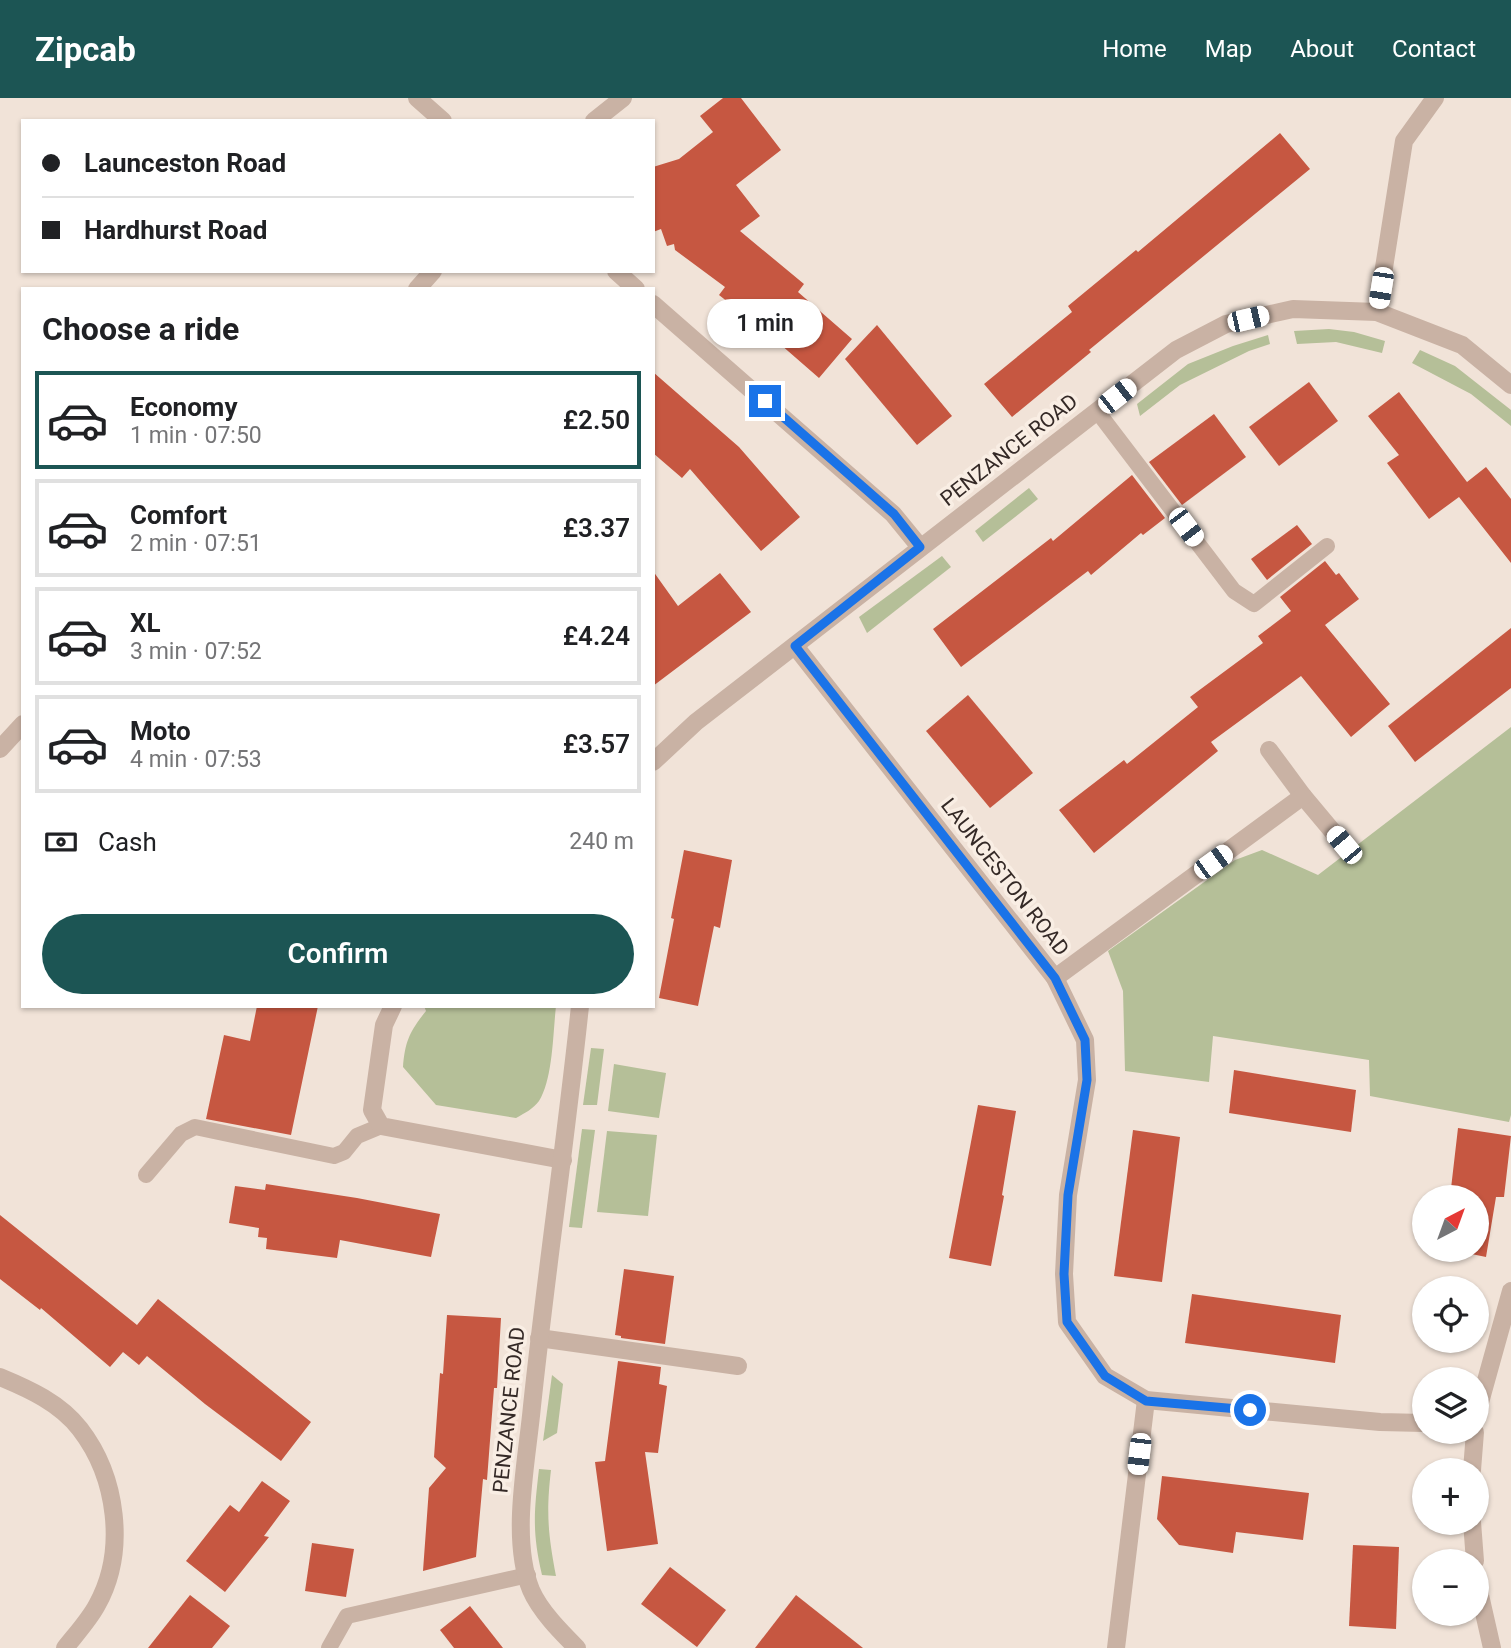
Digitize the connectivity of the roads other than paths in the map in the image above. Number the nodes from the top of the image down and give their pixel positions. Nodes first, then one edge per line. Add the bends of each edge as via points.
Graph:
1 (417, 98) edge
2 (623, 98) edge
3 (1435, 98) edge
4 (441, 119) edge
5 (597, 119) edge
6 (431, 273) edge
7 (617, 273) edge
8 (419, 287) edge
9 (634, 287) edge
10 (655, 305) edge
11 (1377, 312) junction
12 (1511, 385) edge
13 (1097, 411) junction
14 (1327, 546) dead end
15 (920, 547) junction
16 (795, 646) junction
17 (21, 726) edge
18 (0, 749) edge
19 (1269, 750) dead end
20 (655, 760) edge
21 (1303, 796) junction
22 (1344, 845) dead end
23 (1055, 978) junction
24 (392, 1008) edge
25 (580, 1008) edge
26 (381, 1126) junction
27 (563, 1160) junction
28 (146, 1175) dead end
29 (1511, 1291) edge
30 (539, 1338) junction
31 (738, 1366) dead end
32 (1489, 1370) edge
33 (0, 1377) edge
34 (1146, 1401) junction
35 (1412, 1423) edge
36 (528, 1575) junction
37 (1487, 1626) edge
38 (65, 1648) edge
39 (329, 1648) edge
40 (577, 1648) edge
41 (1116, 1648) edge
42 (1492, 1648) edge

1 - 4 street
2 - 5 street
3 - 11 street via 1404,141
6 - 8 street
7 - 9 street
10 - 15 street via 894,514
11 - 12 street, PENZANCE ROAD via 1462,345
11 - 13 street, PENZANCE ROAD via 1293,309 1226,324 1176,349
13 - 14 lane via 1234,590 1254,604
13 - 15 street, PENZANCE ROAD
15 - 16 street, PENZANCE ROAD
16 - 20 street, PENZANCE ROAD via 696,722
16 - 23 street, LAUNCESTON ROAD
17 - 18 street
19 - 21 street
21 - 22 street
21 - 23 street
23 - 34 street, LAUNCESTON ROAD via 1085,1040 1087,1080 1068,1195 1067,1322 1105,1376
24 - 26 street via 384,1025 372,1110
25 - 27 street, PENZANCE ROAD
26 - 27 street
26 - 28 lane via 357,1136 344,1152 334,1156 195,1127 181,1134
27 - 30 street, PENZANCE ROAD
29 - 32 street
30 - 31 street
30 - 36 street, PENZANCE ROAD via 520,1525
33 - 38 street via 32,1390 79,1428 101,1463 111,1497 115,1531 111,1569 97,1605
34 - 35 street, LAUNCESTON ROAD
34 - 41 street
36 - 39 lane via 347,1616
36 - 40 street, PENZANCE ROAD via 531,1591 556,1628
37 - 42 street

